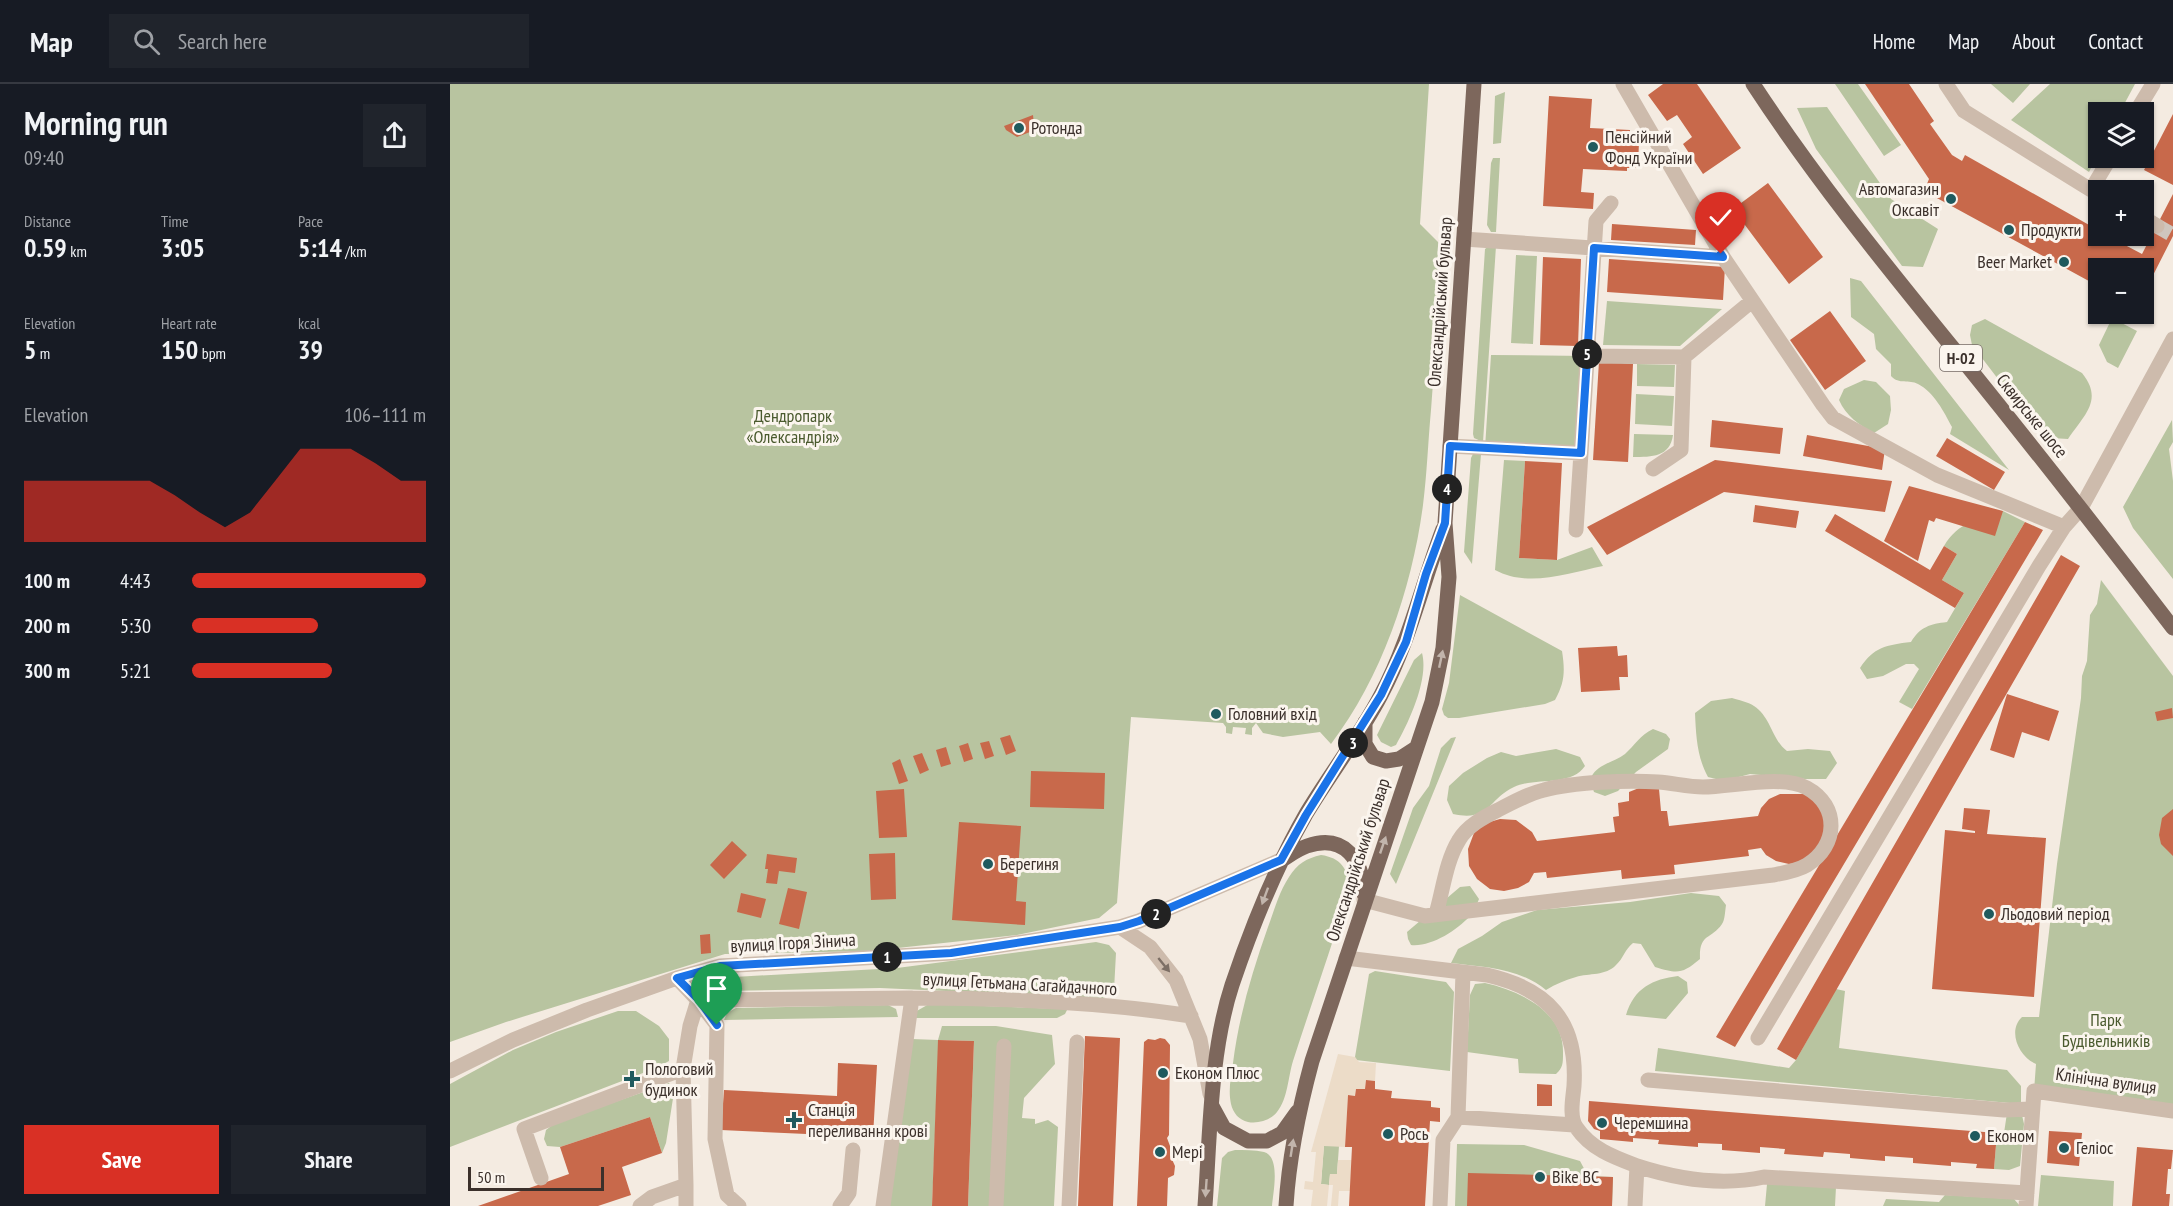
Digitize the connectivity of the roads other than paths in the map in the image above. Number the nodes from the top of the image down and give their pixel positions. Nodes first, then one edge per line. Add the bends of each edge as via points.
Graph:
1 (1474, 84) edge
2 (1623, 84) edge
3 (1753, 84) edge
4 (1946, 84) edge
5 (2153, 84) edge
6 (2142, 102) edge
7 (2088, 188) edge
8 (1611, 203) dead end
9 (1464, 239) junction
10 (1594, 248) junction
11 (1723, 257) junction
12 (1752, 301) junction
13 (2173, 339) edge
14 (1587, 356) junction
15 (1684, 357) junction
16 (1450, 446) junction
17 (1581, 453) junction
18 (1653, 469) dead end
19 (2081, 508) junction
20 (1445, 523) junction
21 (2064, 527) junction
22 (1576, 530) dead end
23 (2173, 628) edge
24 (1365, 722) junction
25 (1416, 748) junction
26 (1281, 860) junction
27 (1364, 900) junction
28 (1436, 914) junction
29 (1120, 927) junction
30 (1346, 957) junction
31 (1463, 973) junction
32 (677, 978) junction
33 (912, 998) junction
34 (699, 1000) junction
35 (1191, 1016) junction
36 (1758, 1038) dead end
37 (1077, 1042) dead end
38 (1004, 1046) dead end
39 (683, 1069) junction
40 (450, 1071) edge
41 (1647, 1080) dead end
42 (1212, 1106) junction
43 (1299, 1109) junction
44 (2032, 1109) junction
45 (2173, 1111) edge
46 (1458, 1118) junction
47 (1574, 1125) junction
48 (853, 1150) dead end
49 (1637, 1166) junction
50 (541, 1178) dead end
51 (686, 1185) junction
52 (2026, 1200) edge
53 (640, 1206) edge
54 (686, 1206) edge
55 (739, 1206) edge
56 (840, 1206) edge
57 (883, 1206) edge
58 (996, 1206) edge
59 (1069, 1206) edge
60 (1205, 1206) edge
61 (1286, 1206) edge
62 (1440, 1206) edge
63 (1635, 1206) edge

1 - 9 main road, Олександрійський бульвар
2 - 11 street
3 - 19 main road, Сквирське шосе / Н-02 via 1820,180
4 - 7 street via 1964,111
5 - 6 street
8 - 10 street via 1596,221
9 - 10 street
9 - 16 main road, Олександрійський бульвар
10 - 11 street
10 - 14 street
11 - 12 street
12 - 15 street
12 - 21 street via 1833,418 1937,474
13 - 19 street
14 - 15 street
14 - 17 street
15 - 18 street via 1681,450
16 - 17 street
16 - 20 main road, Олександрійський бульвар
17 - 22 street
19 - 21 street
19 - 23 main road, Сквирське шосе / Н-02
20 - 24 main road, Олександрійський бульвар via 1406,642
25 -> 20 main road, Олександрійський бульвар via 1432,702 1443,648 1449,577
21 - 36 street
24 - 25 main road via 1365,744 1373,757 1386,761 1400,759
24 - 26 main road, Олександрійський бульвар
27 -> 25 main road, Олександрійський бульвар
26 - 27 main road via 1320,843 1347,850 1363,878
26 - 29 street, вулиця Ігоря Зінича
26 -> 42 main road, Олександрійський бульвар via 1231,987
27 - 28 street via 1425,916
27 - 30 main road, Олександрійський бульвар
28 - 28 street via 1795,870 1821,855 1831,836 1832,821 1816,794 1804,786 1784,782 1701,787 1633,782 1544,789 1488,815 1459,839
29 - 32 street, вулиця Ігоря Зінича via 951,953 720,966
29 -> 35 street via 1149,947 1176,980
30 - 31 street
30 - 43 main road, Олександрійський бульвар
31 - 46 street
31 - 47 street via 1523,987 1559,1014 1574,1056
32 - 34 street
32 - 40 street, вулиця Ігоря Зінича via 513,1040
33 - 34 street
33 - 35 street, вулиця Гетьмана Сагайдачного via 1021,1001
33 - 57 street, вулиця Гетьмана Сагайдачного
34 - 39 street
34 - 55 street via 717,1025 715,1139 727,1195
35 - 42 street via 1200,1039
37 - 59 street
38 - 58 street
39 - 50 street via 524,1129
39 - 51 street
41 - 44 street via 2004,1110
42 - 43 main road via 1224,1128 1248,1141 1267,1141 1282,1133
42 -> 60 main road, Олександрійський бульвар
61 -> 43 main road, Олександрійський бульвар
44 - 45 street, Клінічна вулиця via 2034,1091
44 - 52 street
46 - 47 street
46 - 62 street via 1443,1140
47 - 49 street via 1602,1153
48 - 56 street via 849,1193
49 - 52 street via 1674,1177 1741,1182 1764,1177
49 - 63 street
51 - 53 street via 652,1197
51 - 54 street

